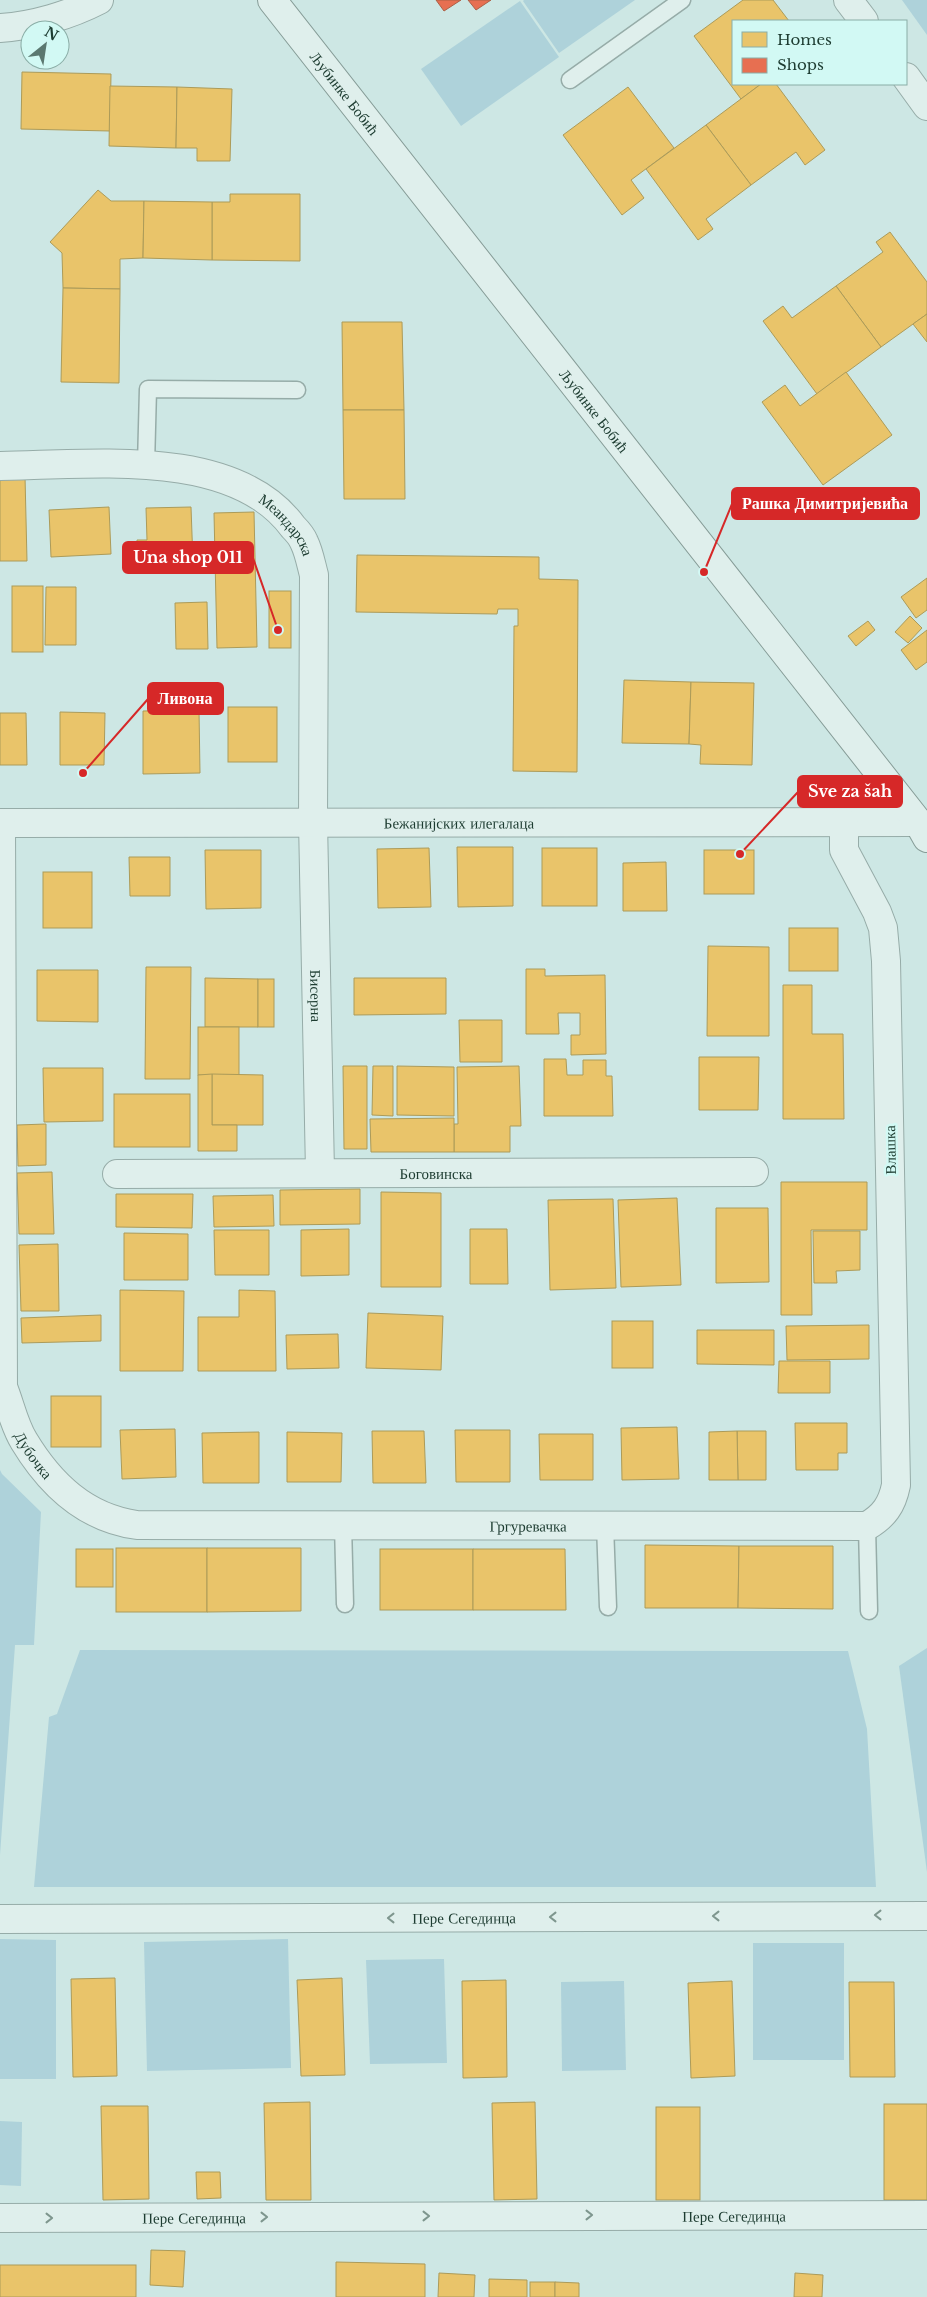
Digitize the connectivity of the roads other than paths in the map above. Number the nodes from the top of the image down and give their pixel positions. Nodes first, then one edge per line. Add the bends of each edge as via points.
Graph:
1 (100, 0) edge
2 (272, 0) edge
3 (682, 0) edge
4 (848, 0) edge
5 (863, 20) edge
6 (0, 28) edge
7 (907, 78) edge
8 (570, 80) dead end
9 (927, 106) edge
10 (297, 390) dead end
11 (146, 465) junction
12 (0, 466) edge
13 (313, 821) junction
14 (0, 823) edge
15 (844, 823) junction
16 (924, 827) edge
17 (320, 1172) junction
18 (754, 1172) dead end
19 (117, 1174) dead end
20 (343, 1524) junction
21 (137, 1525) joint
22 (605, 1525) junction
23 (867, 1526) junction
24 (345, 1604) dead end
25 (608, 1607) dead end
26 (869, 1611) dead end
27 (927, 1916) edge
28 (0, 1919) edge
29 (927, 2215) edge
30 (0, 2218) edge

1 - 6 street via 82,9 37,22
2 - 16 street, Љубинке Бобић
3 - 8 lane
4 - 5 street
7 - 9 street
10 - 11 lane via 148,389
11 - 12 street, Меандарска
11 - 13 street, Меандарска via 176,467 232,481 268,500 304,541 314,575
13 - 14 street, Бежанијских илегалаца
13 - 15 street, Бежанијских илегалаца
13 - 17 street, Бисерна
14 - 21 street, Дубочка via 3,1386 23,1440 56,1485 93,1512 114,1522
15 - 16 street, Бежанијских илегалаца
15 - 23 street, Влашка via 844,850 877,912 885,942 896,1486 887,1510
17 - 18 street, Боговинска
17 - 19 street, Боговинска
20 - 21 street, Гргуревачка
20 - 22 street, Гргуревачка
20 - 24 lane
22 - 23 street, Гргуревачка
22 - 25 lane
23 - 26 lane
27 -> 28 street, Пере Сегединца
30 -> 29 street, Пере Сегединца

